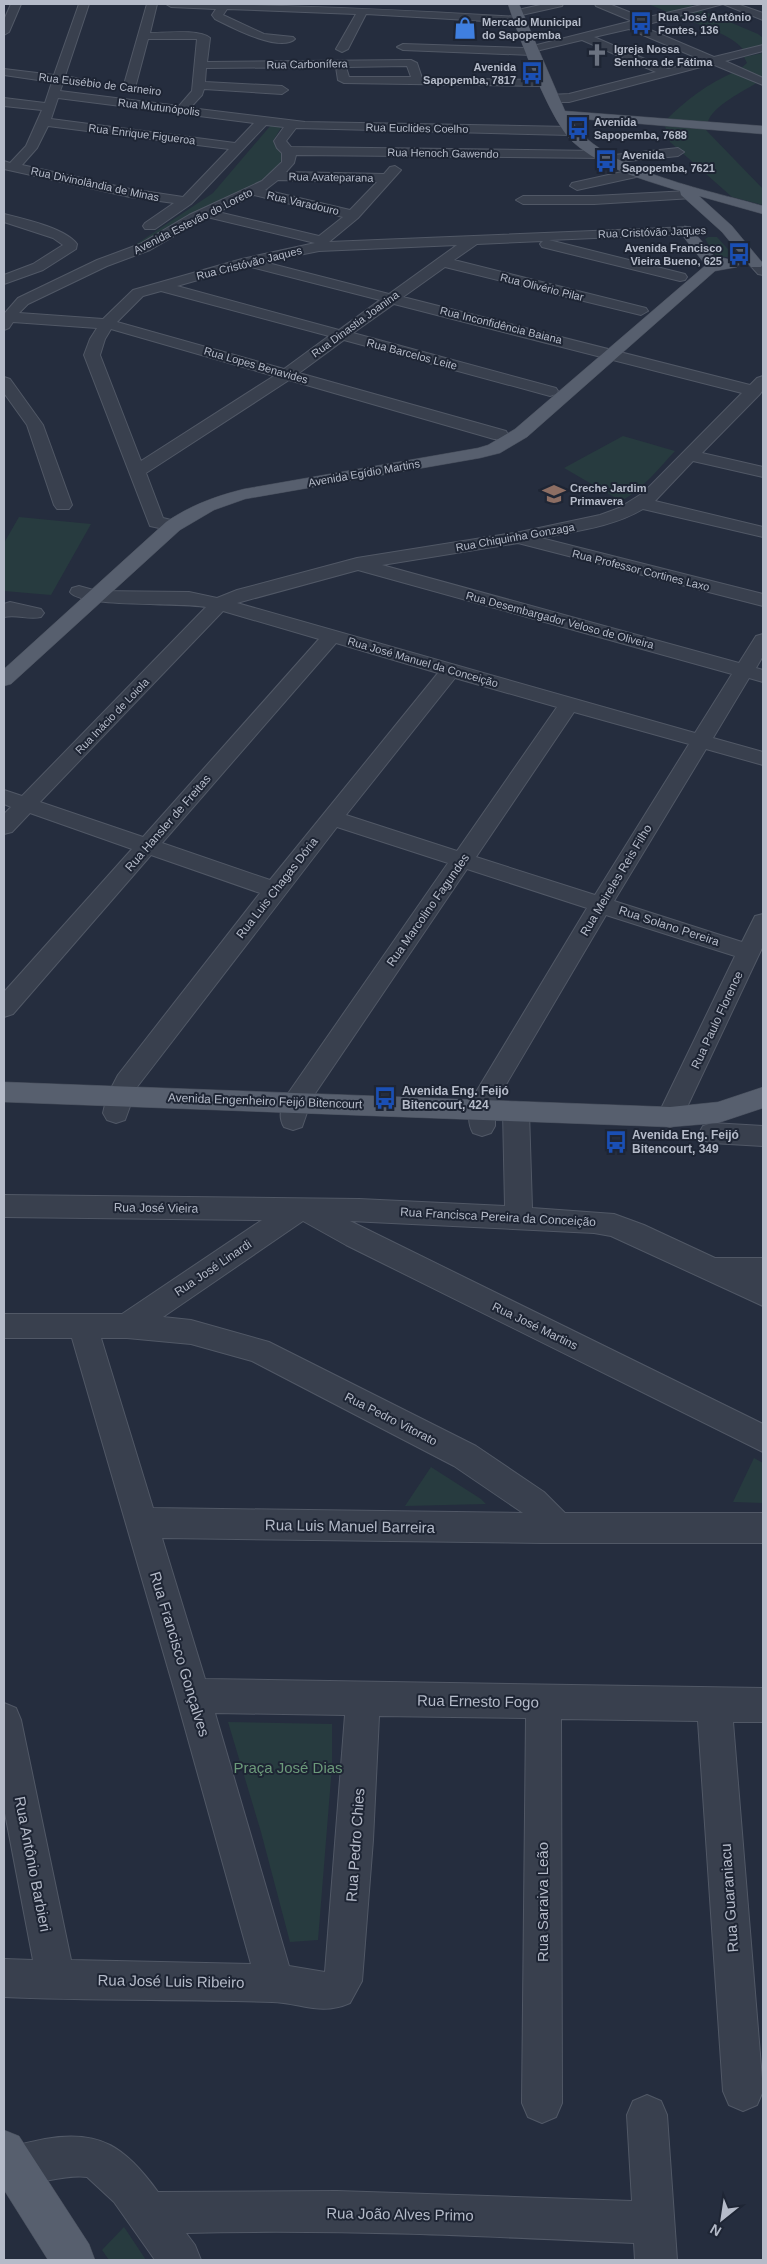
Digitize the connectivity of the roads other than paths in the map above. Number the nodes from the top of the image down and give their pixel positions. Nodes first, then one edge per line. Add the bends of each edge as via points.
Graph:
1 (16, 4) edge
2 (84, 4) edge
3 (152, 4) edge
4 (171, 4) edge
5 (558, 4) edge
6 (600, 4) edge
7 (718, 4) edge
8 (728, 4) edge
9 (253, 5) edge
10 (224, 6) junction
11 (328, 6) edge
12 (482, 7) dead end
13 (381, 8) edge
14 (434, 9) edge
15 (363, 11) junction
16 (516, 12) edge
17 (419, 14) junction
18 (763, 17) edge
19 (643, 22) junction
20 (630, 25) junction
21 (4, 32) edge
22 (144, 36) junction
23 (582, 36) junction
24 (407, 37) junction
25 (763, 48) edge
26 (342, 49) dead end
27 (531, 50) junction
28 (716, 61) junction
29 (340, 63) junction
30 (406, 63) junction
31 (274, 64) junction
32 (202, 65) junction
33 (4, 72) edge
34 (668, 73) junction
35 (58, 79) junction
36 (418, 81) junction
37 (763, 82) edge
38 (94, 83) dead end
39 (544, 84) junction
40 (129, 88) dead end
41 (198, 90) junction
42 (282, 90) dead end
43 (177, 93) dead end
44 (53, 94) junction
45 (552, 98) junction
46 (8, 102) edge
47 (49, 107) junction
48 (182, 110) junction
49 (561, 114) junction
50 (4, 117) edge
51 (264, 120) junction
52 (44, 122) junction
53 (292, 125) junction
54 (763, 130) edge
55 (570, 131) junction
56 (239, 147) junction
57 (288, 151) junction
58 (678, 152) dead end
59 (604, 157) junction
60 (8, 166) edge
61 (398, 167) dead end
62 (640, 172) junction
63 (41, 173) junction
64 (274, 176) junction
65 (388, 178) junction
66 (13, 182) dead end
67 (577, 186) dead end
68 (253, 191) junction
69 (687, 191) junction
70 (523, 200) dead end
71 (705, 200) junction
72 (186, 201) junction
73 (763, 210) edge
74 (206, 213) junction
75 (353, 215) junction
76 (4, 218) edge
77 (727, 229) junction
78 (685, 230) junction
79 (519, 237) junction
80 (473, 240) junction
81 (131, 241) junction
82 (322, 241) junction
83 (154, 242) junction
84 (337, 245) junction
85 (703, 255) junction
86 (11, 262) dead end
87 (247, 262) junction
88 (443, 262) junction
89 (102, 263) junction
90 (724, 264) junction
91 (760, 267) edge
92 (33, 269) junction
93 (680, 277) junction
94 (4, 280) edge
95 (158, 286) junction
96 (390, 298) junction
97 (642, 311) junction
98 (6, 321) edge
99 (109, 324) junction
100 (340, 334) junction
101 (604, 352) junction
102 (287, 374) junction
103 (4, 382) edge
104 (758, 386) edge
105 (550, 391) junction
106 (500, 435) junction
107 (692, 456) junction
108 (136, 472) junction
109 (763, 472) edge
110 (641, 503) junction
111 (63, 505) dead end
112 (165, 524) junction
113 (763, 532) edge
114 (520, 537) junction
115 (357, 564) junction
116 (87, 595) junction
117 (763, 600) edge
118 (219, 604) junction
119 (4, 611) edge
120 (34, 613) dead end
121 (332, 636) junction
122 (763, 640) edge
123 (4, 661) edge
124 (452, 670) junction
125 (754, 673) edge
126 (4, 680) edge
127 (570, 703) junction
128 (700, 741) junction
129 (763, 759) edge
130 (4, 797) edge
131 (26, 805) junction
132 (332, 818) junction
133 (4, 827) edge
134 (148, 846) junction
135 (463, 860) junction
136 (275, 890) junction
137 (601, 904) junction
138 (763, 922) edge
139 (748, 952) junction
140 (4, 1008) edge
141 (4, 1092) edge
142 (763, 1097) edge
143 (118, 1104) junction
144 (4, 1109) edge
145 (295, 1111) junction
146 (670, 1117) junction
147 (763, 1117) edge
148 (482, 1118) junction
149 (516, 1120) junction
150 (712, 1133) junction
151 (763, 1136) edge
152 (4, 1206) edge
153 (303, 1210) junction
154 (519, 1218) junction
155 (709, 1269) junction
156 (763, 1269) edge
157 (763, 1294) edge
158 (4, 1326) edge
159 (84, 1326) junction
160 (127, 1326) junction
161 (763, 1439) edge
162 (141, 1523) junction
163 (558, 1528) junction
164 (763, 1528) edge
165 (193, 1696) junction
166 (363, 1699) junction
167 (546, 1702) junction
168 (714, 1704) junction
169 (763, 1705) edge
170 (4, 1720) edge
171 (4, 1978) edge
172 (56, 1979) junction
173 (275, 1983) junction
174 (337, 1990) joint
175 (743, 2091) dead end
176 (542, 2103) dead end
177 (648, 2115) dead end
178 (8, 2158) edge
179 (146, 2213) junction
180 (655, 2242) edge
181 (72, 2260) edge
182 (180, 2260) edge

1 - 21 street
2 - 35 street
3 - 22 street
4 - 10 street
5 - 16 street
6 - 19 street
7 - 19 street
8 - 18 street
9 - 10 street
9 - 11 street via 304,13
10 - 31 street via 217,15 219,17 262,37 291,35
11 - 15 street
12 - 16 street
13 - 15 street
13 - 17 street
14 - 16 street
14 - 17 street
15 - 26 street
16 - 27 main road
17 - 24 street
19 - 20 street
20 - 23 street
20 - 28 street
22 - 32 street via 204,37
22 - 40 street
23 - 27 street
23 - 34 street
24 - 27 street
24 - 30 street via 400,52
25 - 28 street
27 - 39 main road
28 - 34 street
28 - 37 street
29 - 30 street, Rua Carbonífera
29 - 31 street, Rua Carbonífera
29 - 36 street via 344,80
30 - 36 street
31 - 32 street, Rua Carbonífera
32 - 41 street
33 - 35 street, Rua Eusébio de Carneiro
34 - 45 street via 569,98
35 - 38 street, Rua Eusébio de Carneiro
35 - 44 street
36 - 39 street
39 - 45 main road
41 - 42 street, Rua Eusébio de Carneiro
41 - 43 street, Rua Eusébio de Carneiro
41 - 48 street
44 - 47 street
44 - 48 street, Rua Mutunópolis
45 - 49 main road
46 - 47 street
46 - 50 street
47 - 52 street
48 - 51 street, Rua Mutunópolis
49 - 54 main road
49 - 55 main road
51 - 53 street, Rua Euclides Coelho
51 - 56 street, Avenida Estevão do Loreto
52 - 56 street, Rua Enrique Figueroa
52 - 60 street via 31,148
53 - 55 street, Rua Euclides Coelho
53 - 57 street, Avenida Estevão do Loreto via 280,141
55 - 59 main road via 584,145
56 - 72 street, Avenida Estevão do Loreto
57 - 59 street, Rua Henoch Gawendo
57 - 64 street, Avenida Estevão do Loreto via 288,163
58 - 59 street, Rua Henoch Gawendo
59 - 62 main road
60 - 63 street, Rua Divinolândia de Minas
61 - 65 street
62 - 67 street
62 - 69 main road
63 - 66 street
63 - 72 street, Rua Divinolândia de Minas via 130,193
64 - 65 street, Rua Avateparana
64 - 68 street, Avenida Estevão do Loreto
65 - 75 street
68 - 74 street, Avenida Estevão do Loreto
68 - 75 street, Rua Varadouro
69 - 70 street via 594,200
69 - 71 main road
71 - 73 main road
71 - 77 main road
72 - 81 street, Avenida Estevão do Loreto
74 - 82 street
74 - 83 street, Avenida Estevão do Loreto
75 - 82 street
76 - 92 street via 58,235 70,244 69,249
77 - 78 main road, Rua Cristóvão Jaques
77 - 91 main road
78 - 79 street, Rua Cristóvão Jaques
78 - 85 main road
79 - 80 street, Rua Cristóvão Jaques
79 - 93 street
80 - 84 street, Rua Cristóvão Jaques
80 - 88 street, Rua Dinastia Joanina
81 - 83 street
81 - 89 street, Avenida Estevão do Loreto
82 - 84 street
83 - 89 street, Avenida Estevão do Loreto
84 - 87 street, Rua Cristóvão Jaques
85 - 90 main road, Avenida Egídio Martins
85 - 93 main road, Avenida Egídio Martins
86 - 92 street
87 - 95 street, Rua Cristóvão Jaques
87 - 96 street, Rua Inconfidência Baiana
88 - 96 street, Rua Dinastia Joanina
88 - 97 street, Rua Olivério Pilar
89 - 98 street, Avenida Estevão do Loreto via 24,301
90 - 91 main road, Avenida Egídio Martins
90 - 101 main road, Avenida Egídio Martins via 710,268
92 - 94 street
93 - 97 main road, Avenida Egídio Martins
95 - 99 street, Rua Cristóvão Jaques via 130,299
95 - 100 street, Rua Barcelos Leite
96 - 100 street, Rua Dinastia Joanina
96 - 101 street, Rua Inconfidência Baiana
97 - 101 main road, Avenida Egídio Martins
98 - 99 street, Rua Lopes Benavides
99 - 102 street, Rua Lopes Benavides
99 - 108 street, Rua Cristóvão Jaques via 98,338 92,355
100 - 102 street, Rua Dinastia Joanina
100 - 105 street, Rua Barcelos Leite
101 - 104 street, Rua Inconfidência Baiana
101 - 105 main road, Avenida Egídio Martins
101 - 112 main road, Avenida Egídio Martins via 520,433 494,449 236,496
102 - 106 street, Rua Lopes Benavides
102 - 108 street, Rua Dinastia Joanina
103 - 111 street via 35,425
104 - 107 street, Rua Chiquinha Gonzaga
105 - 106 main road, Avenida Egídio Martins
106 - 112 main road, Avenida Egídio Martins via 477,444 219,493 186,505
107 - 109 street
107 - 110 street, Rua Chiquinha Gonzaga
108 - 112 street, Rua Cristóvão Jaques
110 - 113 street
110 - 114 street, Rua Chiquinha Gonzaga via 604,520
112 - 116 main road, Avenida Egídio Martins
114 - 115 street, Rua Chiquinha Gonzaga
114 - 117 street, Rua Professor Cortines Laxo via 552,548
115 - 118 street, Rua Chiquinha Gonzaga via 244,594
115 - 125 street, Rua Desembargador Veloso de Oliveira
116 - 118 street, Rua José Manuel da Conceição via 182,598
116 - 123 main road, Avenida Egídio Martins
116 - 126 main road, Avenida Egídio Martins
118 - 121 street, Rua José Manuel da Conceição
118 - 131 street, Rua Inácio de Loiola
119 - 120 street via 10,608
121 - 124 street, Rua José Manuel da Conceição
121 - 134 street, Rua Hansler de Freitas
122 - 125 street, Rua Meireles Reis Filho
124 - 127 street, Rua José Manuel da Conceição
124 - 132 street, Rua Luis Chagas Dória
125 - 128 street, Rua Meireles Reis Filho
127 - 128 street, Rua José Manuel da Conceição
127 - 135 street, Rua Marcolino Fagundes
128 - 129 street, Rua José Manuel da Conceição
128 - 137 street, Rua Meireles Reis Filho
130 - 131 street
131 - 133 street, Rua Inácio de Loiola
131 - 134 street
132 - 135 street, Rua Solano Pereira
132 - 136 street, Rua Luis Chagas Dória
134 - 136 street
134 - 140 street, Rua Hansler de Freitas
135 - 137 street, Rua Solano Pereira
135 - 145 street, Rua Marcolino Fagundes
136 - 143 street, Rua Luis Chagas Dória via 127,1082
137 - 139 street, Rua Solano Pereira
137 - 148 street, Rua Meireles Reis Filho via 490,1092
138 - 139 street, Rua Paulo Florence
139 - 146 street, Rua Paulo Florence
141 - 143 main road, Avenida Engenheiro Feijó Bitencourt
142 - 146 main road, Avenida Engenheiro Feijó Bitencourt via 731,1110
143 - 144 main road, Avenida Engenheiro Feijó Bitencourt
143 - 145 main road, Avenida Engenheiro Feijó Bitencourt
145 - 148 main road, Avenida Engenheiro Feijó Bitencourt
146 - 149 main road, Avenida Engenheiro Feijó Bitencourt
147 - 150 main road, Avenida Engenheiro Feijó Bitencourt
148 - 149 main road, Avenida Engenheiro Feijó Bitencourt
149 - 150 main road, Avenida Engenheiro Feijó Bitencourt via 676,1135
149 - 154 street
150 - 151 street
152 - 153 street, Rua José Vieira
153 - 154 street, Rua Francisca Pereira da Conceição
153 - 160 street, Rua José Linardi
153 - 161 street, Rua José Martins
154 - 155 street, Rua Francisca Pereira da Conceição via 614,1225
155 - 156 street
155 - 157 street, Rua Francisca Pereira da Conceição
158 - 159 street, Rua Pedro Vitorato
159 - 160 street, Rua Pedro Vitorato
159 - 162 street, Rua Francisco Gonçalves
160 - 163 street, Rua Pedro Vitorato via 191,1332 259,1351 465,1456 533,1502
162 - 163 street, Rua Luis Manuel Barreira
162 - 165 street, Rua Francisco Gonçalves
163 - 164 street
165 - 166 street, Rua Ernesto Fogo
165 - 173 street, Rua Francisco Gonçalves
166 - 167 street, Rua Ernesto Fogo
166 - 174 street, Rua Pedro Chies via 350,1903 343,1981
167 - 168 street, Rua Ernesto Fogo
167 - 176 street, Rua Saraiva Leão via 543,1721
168 - 169 street, Rua Ernesto Fogo
168 - 175 street, Rua Guaraniacu
170 - 172 street, Rua Antônio Barbieri
171 - 172 street, Rua José Luis Ribeiro
172 - 173 street, Rua José Luis Ribeiro
173 - 174 street, Rua José Luis Ribeiro via 323,1991
177 - 180 street
178 - 179 street via 93,2158 110,2169
178 - 181 main road
179 - 180 street, Rua João Alves Primo via 259,2210 442,2214
179 - 182 street

